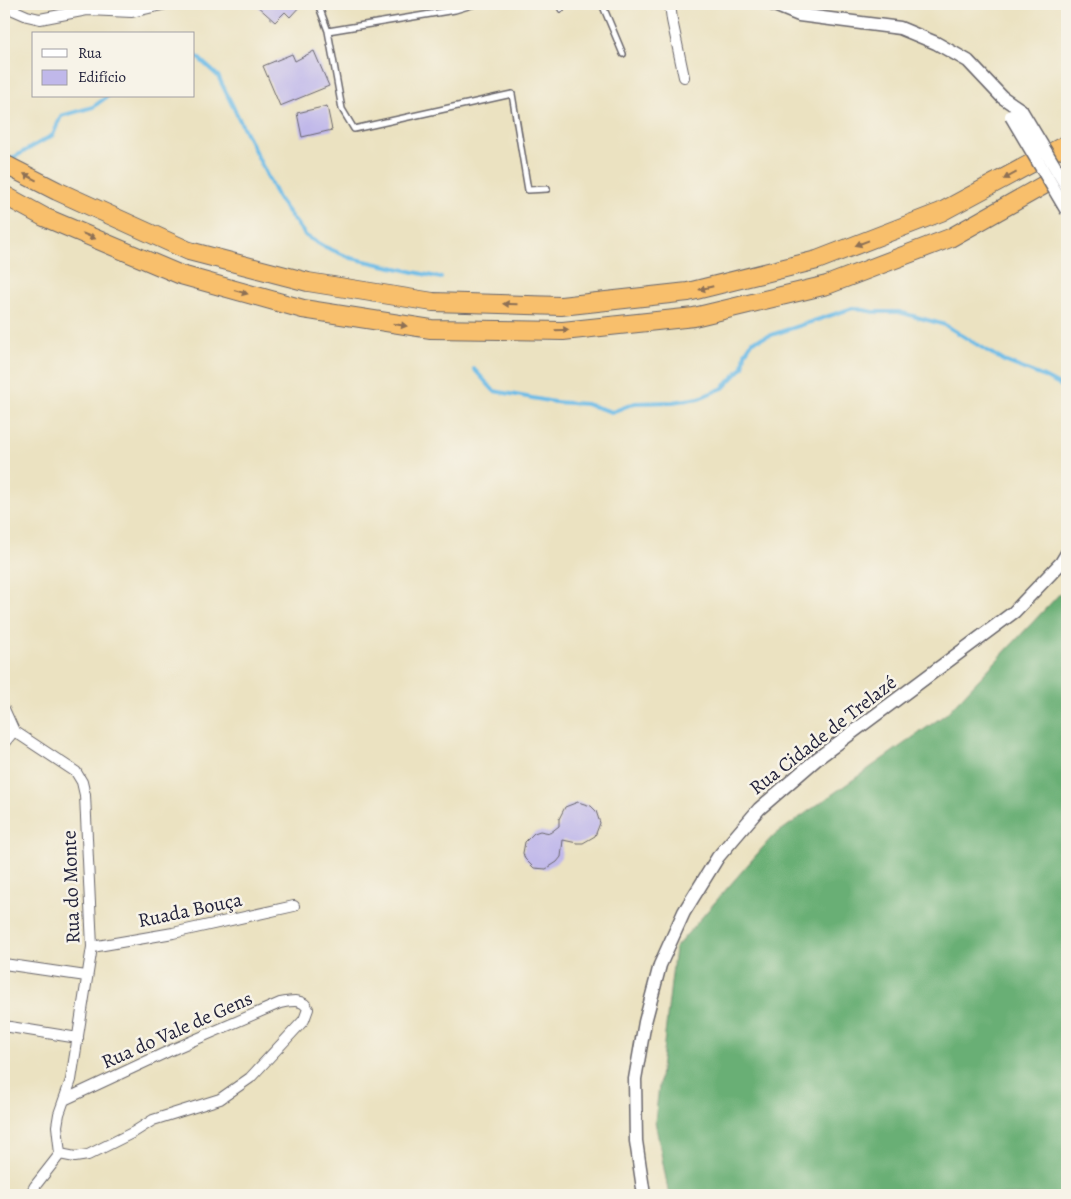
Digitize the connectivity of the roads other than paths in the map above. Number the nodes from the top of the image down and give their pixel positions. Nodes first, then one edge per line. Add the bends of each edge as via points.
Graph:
1 (166, 4) edge
2 (318, 4) edge
3 (475, 4) edge
4 (602, 4) edge
5 (670, 4) edge
6 (772, 4) edge
7 (4, 6) edge
8 (328, 31) junction
9 (623, 54) dead end
10 (684, 77) dead end
11 (1016, 113) junction
12 (1067, 144) edge
13 (4, 164) edge
14 (1067, 172) edge
15 (1067, 187) edge
16 (547, 189) dead end
17 (4, 195) edge
18 (1067, 211) edge
19 (1067, 553) edge
20 (4, 709) edge
21 (14, 731) junction
22 (4, 744) edge
23 (294, 906) dead end
24 (92, 947) junction
25 (4, 964) edge
26 (86, 976) junction
27 (4, 1026) edge
28 (78, 1038) junction
29 (64, 1100) junction
30 (60, 1154) junction
31 (30, 1195) edge
32 (644, 1195) edge

1 - 7 street via 132,12 87,10 40,19
2 - 8 lane
3 - 8 lane
4 - 9 lane
5 - 10 street
6 - 11 street via 798,15 900,28 936,43 968,61
8 - 16 lane via 342,109 354,129 512,94 528,190
11 - 15 street, bridge
11 - 18 street, bridge
12 -> 13 highway via 941,212 817,260 688,292 562,306 433,302 308,282 189,251
17 -> 14 highway via 44,217 182,275 303,309 431,329 563,331 694,318 827,285 950,238
19 - 32 street, Rua Cidade de Trelazé via 1014,612 818,758 759,809 718,857 684,912 660,965 645,1022 635,1079 636,1141
20 - 21 street
21 - 22 street
21 - 24 street, Rua do Monte via 76,772 82,782
23 - 24 street, Ruada Bouça
24 - 26 street, Rua do Monte
25 - 26 street
26 - 28 street, Rua do Monte
27 - 28 street
28 - 29 street, Rua do Monte
29 - 30 street, Rua do Monte via 57,1126
29 - 30 street, Rua do Vale de Gens via 280,1003 300,1001 308,1009 304,1020 250,1078 220,1099 153,1120 88,1155
30 - 31 street

